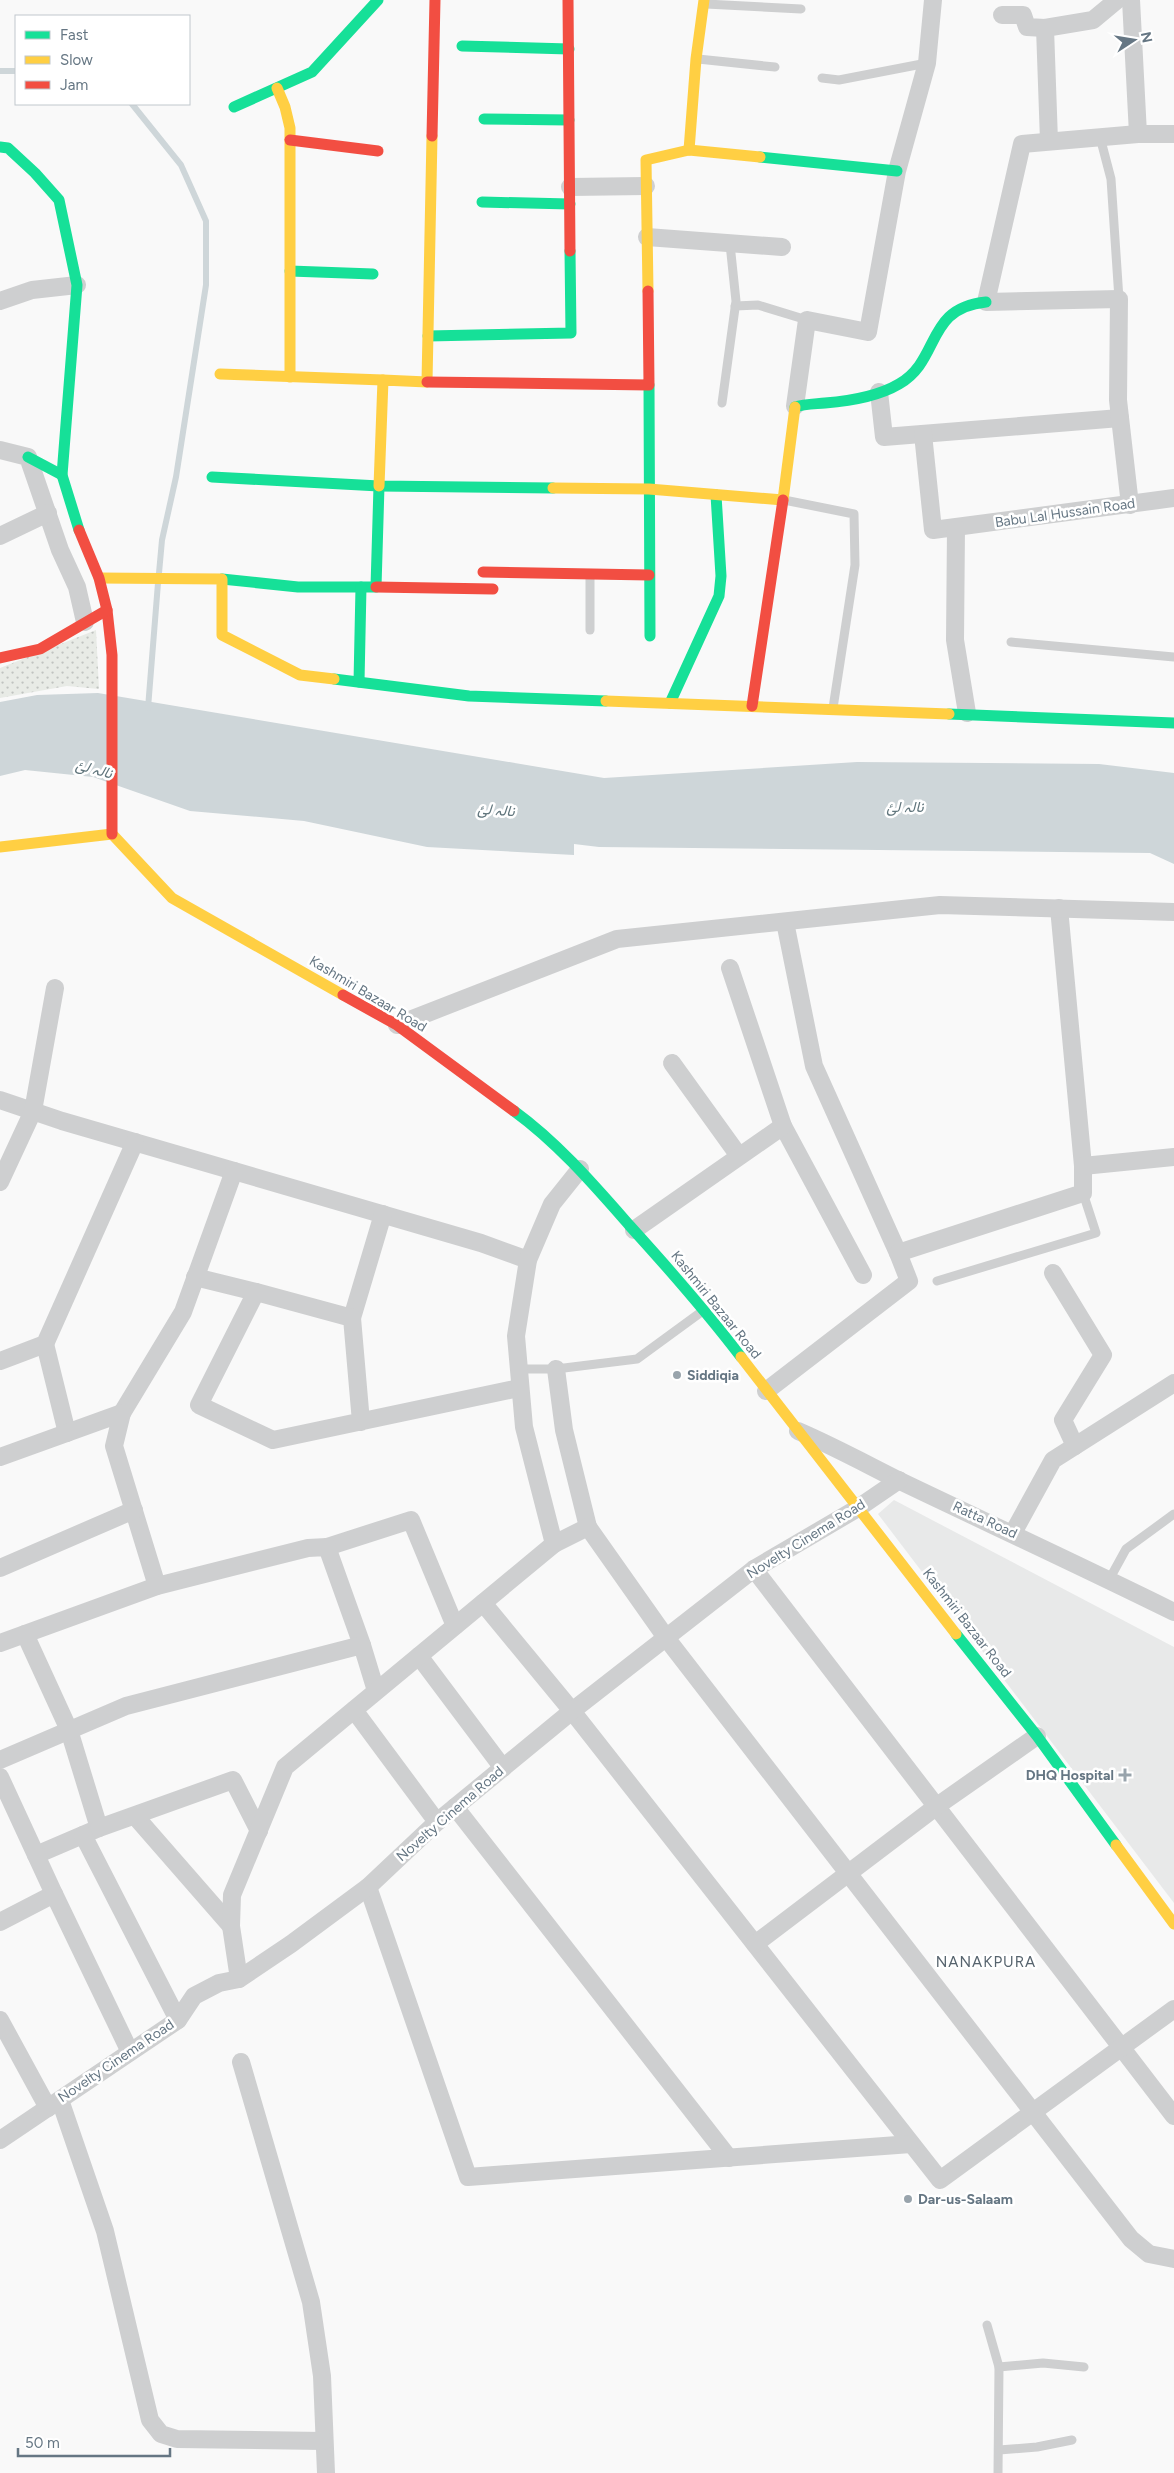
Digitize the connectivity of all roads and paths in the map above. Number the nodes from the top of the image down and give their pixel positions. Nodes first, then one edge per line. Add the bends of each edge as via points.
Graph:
1 (378, 0) edge
2 (435, 0) edge
3 (568, 0) edge
4 (933, 0) edge
5 (1117, 0) edge
6 (1131, 0) edge
7 (704, 2) edge
8 (801, 9) dead end
9 (1002, 15) dead end
10 (1045, 28) junction
11 (462, 46) dead end
12 (569, 49) junction
13 (696, 59) junction
14 (927, 63) junction
15 (775, 67) dead end
16 (822, 78) dead end
17 (277, 88) junction
18 (234, 107) dead end
19 (484, 119) dead end
20 (569, 120) junction
21 (1138, 134) junction
22 (1174, 134) edge
23 (1100, 137) junction
24 (290, 140) junction
25 (1050, 141) junction
26 (0, 147) edge
27 (378, 150) dead end
28 (688, 150) junction
29 (898, 171) junction
30 (646, 186) junction
31 (570, 196) junction
32 (482, 202) dead end
33 (647, 237) junction
34 (730, 244) junction
35 (782, 247) dead end
36 (290, 271) junction
37 (373, 274) dead end
38 (77, 285) junction
39 (1119, 299) junction
40 (0, 301) edge
41 (986, 302) junction
42 (735, 306) junction
43 (807, 320) junction
44 (428, 336) junction
45 (220, 374) dead end
46 (290, 377) junction
47 (383, 380) junction
48 (426, 382) junction
49 (649, 385) junction
50 (879, 392) junction
51 (722, 403) dead end
52 (795, 406) junction
53 (1120, 418) junction
54 (923, 434) junction
55 (0, 450) edge
56 (28, 456) junction
57 (62, 475) junction
58 (212, 477) dead end
59 (379, 486) junction
60 (649, 489) junction
61 (716, 495) junction
62 (1174, 498) edge
63 (783, 500) junction
64 (1130, 504) junction
65 (48, 513) junction
66 (956, 528) junction
67 (0, 536) edge
68 (483, 572) dead end
69 (590, 574) junction
70 (649, 575) junction
71 (99, 578) junction
72 (222, 580) junction
73 (361, 587) junction
74 (376, 588) junction
75 (492, 589) dead end
76 (107, 610) junction
77 (86, 622) junction
78 (590, 630) dead end
79 (650, 636) dead end
80 (1011, 642) dead end
81 (1174, 657) edge
82 (0, 658) edge
83 (359, 682) junction
84 (670, 703) junction
85 (752, 706) junction
86 (833, 709) junction
87 (967, 714) junction
88 (1174, 723) edge
89 (112, 834) junction
90 (0, 847) edge
91 (1059, 908) junction
92 (1174, 912) edge
93 (785, 922) junction
94 (730, 968) dead end
95 (55, 988) dead end
96 (397, 1025) junction
97 (672, 1062) dead end
98 (0, 1100) edge
99 (33, 1111) junction
100 (783, 1126) junction
101 (136, 1142) junction
102 (739, 1156) junction
103 (1174, 1157) edge
104 (1083, 1166) junction
105 (580, 1168) junction
106 (234, 1171) junction
107 (0, 1182) edge
108 (1083, 1193) junction
109 (383, 1214) junction
110 (634, 1230) junction
111 (898, 1253) junction
112 (528, 1260) junction
113 (1053, 1273) dead end
114 (863, 1275) dead end
115 (195, 1277) junction
116 (937, 1281) dead end
117 (256, 1292) junction
118 (705, 1310) junction
119 (352, 1318) junction
120 (46, 1344) junction
121 (0, 1361) edge
122 (556, 1368) junction
123 (518, 1370) junction
124 (1174, 1383) edge
125 (519, 1388) junction
126 (766, 1391) junction
127 (122, 1413) junction
128 (360, 1422) junction
129 (796, 1430) junction
130 (67, 1433) junction
131 (1075, 1446) junction
132 (0, 1457) edge
133 (899, 1480) junction
134 (858, 1508) junction
135 (134, 1510) junction
136 (1174, 1514) edge
137 (588, 1527) junction
138 (1013, 1533) junction
139 (554, 1544) junction
140 (327, 1547) junction
141 (0, 1568) edge
142 (754, 1569) junction
143 (1109, 1580) junction
144 (158, 1586) junction
145 (483, 1603) junction
146 (1174, 1612) edge
147 (455, 1626) junction
148 (25, 1634) junction
149 (667, 1639) junction
150 (0, 1643) edge
151 (362, 1645) junction
152 (419, 1656) junction
153 (376, 1691) junction
154 (354, 1710) junction
155 (572, 1711) junction
156 (69, 1730) junction
157 (1037, 1736) junction
158 (0, 1760) edge
159 (503, 1768) junction
160 (0, 1777) edge
161 (937, 1806) junction
162 (455, 1807) junction
163 (135, 1816) junction
164 (437, 1822) junction
165 (259, 1831) junction
166 (91, 1832) junction
167 (36, 1855) junction
168 (847, 1875) junction
169 (368, 1888) junction
170 (54, 1894) junction
171 (0, 1922) edge
172 (1174, 1924) edge
173 (231, 1926) junction
174 (755, 1944) junction
175 (239, 1979) junction
176 (1174, 2009) edge
177 (0, 2020) edge
178 (178, 2020) junction
179 (1122, 2046) junction
180 (130, 2052) junction
181 (241, 2062) dead end
182 (54, 2104) junction
183 (1032, 2113) junction
184 (1174, 2116) edge
185 (0, 2140) edge
186 (911, 2144) junction
187 (729, 2158) junction
188 (1174, 2259) edge
189 (988, 2325) dead end
190 (999, 2367) junction
191 (1084, 2368) dead end
192 (1072, 2440) dead end
193 (324, 2441) junction
194 (999, 2450) junction
195 (326, 2473) edge
196 (998, 2473) edge

1 - 17 street via 312,72
2 - 44 street
3 - 12 street
4 - 14 street
5 - 10 street via 1093,20
6 - 21 street
7 - 8 lane
7 - 13 street
9 - 10 street via 1023,14 1027,27
10 - 25 street
11 - 12 street
12 - 20 street
13 - 15 lane
13 - 28 street
14 - 16 lane via 839,80
14 - 29 street
17 - 18 street
17 - 24 street via 285,107
19 - 20 street
20 - 31 street
21 - 22 street
21 - 23 street
23 - 25 street
23 - 39 lane via 1111,179
24 - 27 street
24 - 36 street
25 - 41 street via 1022,144
26 - 38 street via 8,148 59,200
28 - 29 street
28 - 30 street via 646,160
29 - 43 street via 868,332
30 - 31 street
30 - 33 street
31 - 32 street
31 - 44 street via 571,334
33 - 34 street
33 - 49 street
34 - 35 street
34 - 42 lane
36 - 37 street
36 - 46 street
38 - 40 street via 32,290
38 - 57 street
39 - 41 street
39 - 53 street
41 - 50 street via 968,302 940,323 912,377
42 - 43 lane via 758,305
42 - 51 lane
43 - 52 street
44 - 48 street
45 - 46 street
46 - 47 street
47 - 48 street
47 - 59 street
48 - 49 street
49 - 60 street
50 - 52 street via 842,402
50 - 54 street via 884,437
52 - 63 street
53 - 54 street
53 - 64 street
54 - 66 street, Babu Lal Hussain Road via 933,530
55 - 56 street
56 - 57 street
56 - 65 street
57 - 71 street via 80,533
58 - 59 street
59 - 60 street
59 - 74 street
60 - 61 street
60 - 70 street
61 - 63 street
61 - 84 street via 719,596
62 - 64 street, Babu Lal Hussain Road
63 - 85 street
63 - 86 lane via 854,514 855,565
64 - 66 street, Babu Lal Hussain Road
65 - 67 street
65 - 77 street
66 - 87 street via 955,640
68 - 69 street
69 - 70 street
69 - 78 lane
70 - 79 street
71 - 72 street
71 - 76 street
72 - 73 street via 298,587
72 - 83 street via 222,635 300,675
73 - 74 street
73 - 83 street
74 - 75 street
76 - 77 street
76 - 89 street via 112,655
77 - 82 street via 40,649
80 - 81 lane
83 - 84 street via 469,696
84 - 85 street
85 - 86 street
86 - 87 street
87 - 88 street
89 - 90 street
89 - 96 street, Kashmiri Bazaar Road via 172,898
91 - 92 street
91 - 93 street via 940,905
91 - 104 street
93 - 96 street via 617,939
93 - 111 street via 814,1066
94 - 100 street
95 - 99 street
96 - 105 street, Kashmiri Bazaar Road via 536,1127
97 - 102 street
98 - 99 street
99 - 101 street
99 - 107 street
100 - 102 street
100 - 114 street
101 - 106 street
101 - 120 street
102 - 110 street
103 - 104 street
104 - 108 street
105 - 110 street, Kashmiri Bazaar Road
105 - 112 street via 552,1204
106 - 109 street
106 - 115 street
108 - 111 street
108 - 116 lane via 1096,1233
109 - 112 street
109 - 119 street
110 - 118 street, Kashmiri Bazaar Road
111 - 126 street via 909,1281
112 - 123 street via 516,1336
113 - 131 street via 1103,1355 1063,1420
115 - 117 street
115 - 127 street via 182,1312
117 - 119 street
117 - 128 street via 199,1405 273,1440
118 - 122 lane via 637,1359
118 - 126 street, Kashmiri Bazaar Road
119 - 128 street
120 - 121 street
120 - 130 street
122 - 123 lane
122 - 137 street via 564,1430
123 - 125 street
124 - 131 street
125 - 128 street
125 - 139 street via 524,1427
126 - 129 street, Kashmiri Bazaar Road
127 - 130 street
127 - 135 street via 114,1446
129 - 133 street, Ratta Road
129 - 134 street, Kashmiri Bazaar Road
130 - 132 street
131 - 138 street via 1053,1460
133 - 134 street, Novelty Cinema Road
133 - 138 street, Ratta Road
134 - 142 street, Novelty Cinema Road
134 - 157 street, Kashmiri Bazaar Road
135 - 141 street
135 - 144 street
136 - 143 lane via 1126,1549
137 - 139 street
137 - 149 street
138 - 143 street, Ratta Road
139 - 145 street
140 - 144 street via 308,1548
140 - 147 street via 411,1520
140 - 151 street
142 - 149 street, Novelty Cinema Road
142 - 161 street
143 - 146 street, Ratta Road
144 - 148 street
145 - 147 street
145 - 155 street
147 - 152 street
148 - 150 street
148 - 156 street
149 - 155 street, Novelty Cinema Road
149 - 168 street
151 - 153 street
151 - 156 street via 126,1706
152 - 153 street
152 - 159 street
153 - 154 street
154 - 164 street
154 - 165 street via 284,1767
155 - 159 street, Novelty Cinema Road
155 - 174 street
156 - 158 street
156 - 166 street
157 - 161 street
157 - 172 street, Kashmiri Bazaar Road
159 - 162 street, Novelty Cinema Road
160 - 167 street
161 - 168 street
161 - 179 street
162 - 164 street, Novelty Cinema Road
162 - 187 street
163 - 165 street via 232,1780
163 - 166 street
163 - 173 street
164 - 169 street, Novelty Cinema Road
165 - 173 street via 232,1895
166 - 167 street
166 - 178 street
167 - 170 street
168 - 174 street
168 - 183 street
169 - 175 street, Novelty Cinema Road
169 - 187 street via 468,2177
170 - 171 street
170 - 180 street
173 - 175 street
174 - 186 street
175 - 178 street, Novelty Cinema Road via 219,1983 194,1996
176 - 179 street
177 - 182 street
178 - 180 street, Novelty Cinema Road
179 - 183 street
179 - 184 street
180 - 182 street, Novelty Cinema Road
181 - 193 street via 311,2302 322,2376
182 - 185 street, Novelty Cinema Road
182 - 193 street via 105,2231 150,2420 161,2434 177,2440
183 - 186 street via 940,2180
183 - 188 street via 1131,2240 1149,2254
186 - 187 street
189 - 190 lane
190 - 191 lane via 1043,2363
190 - 194 lane
192 - 194 lane
193 - 195 street
194 - 196 lane

